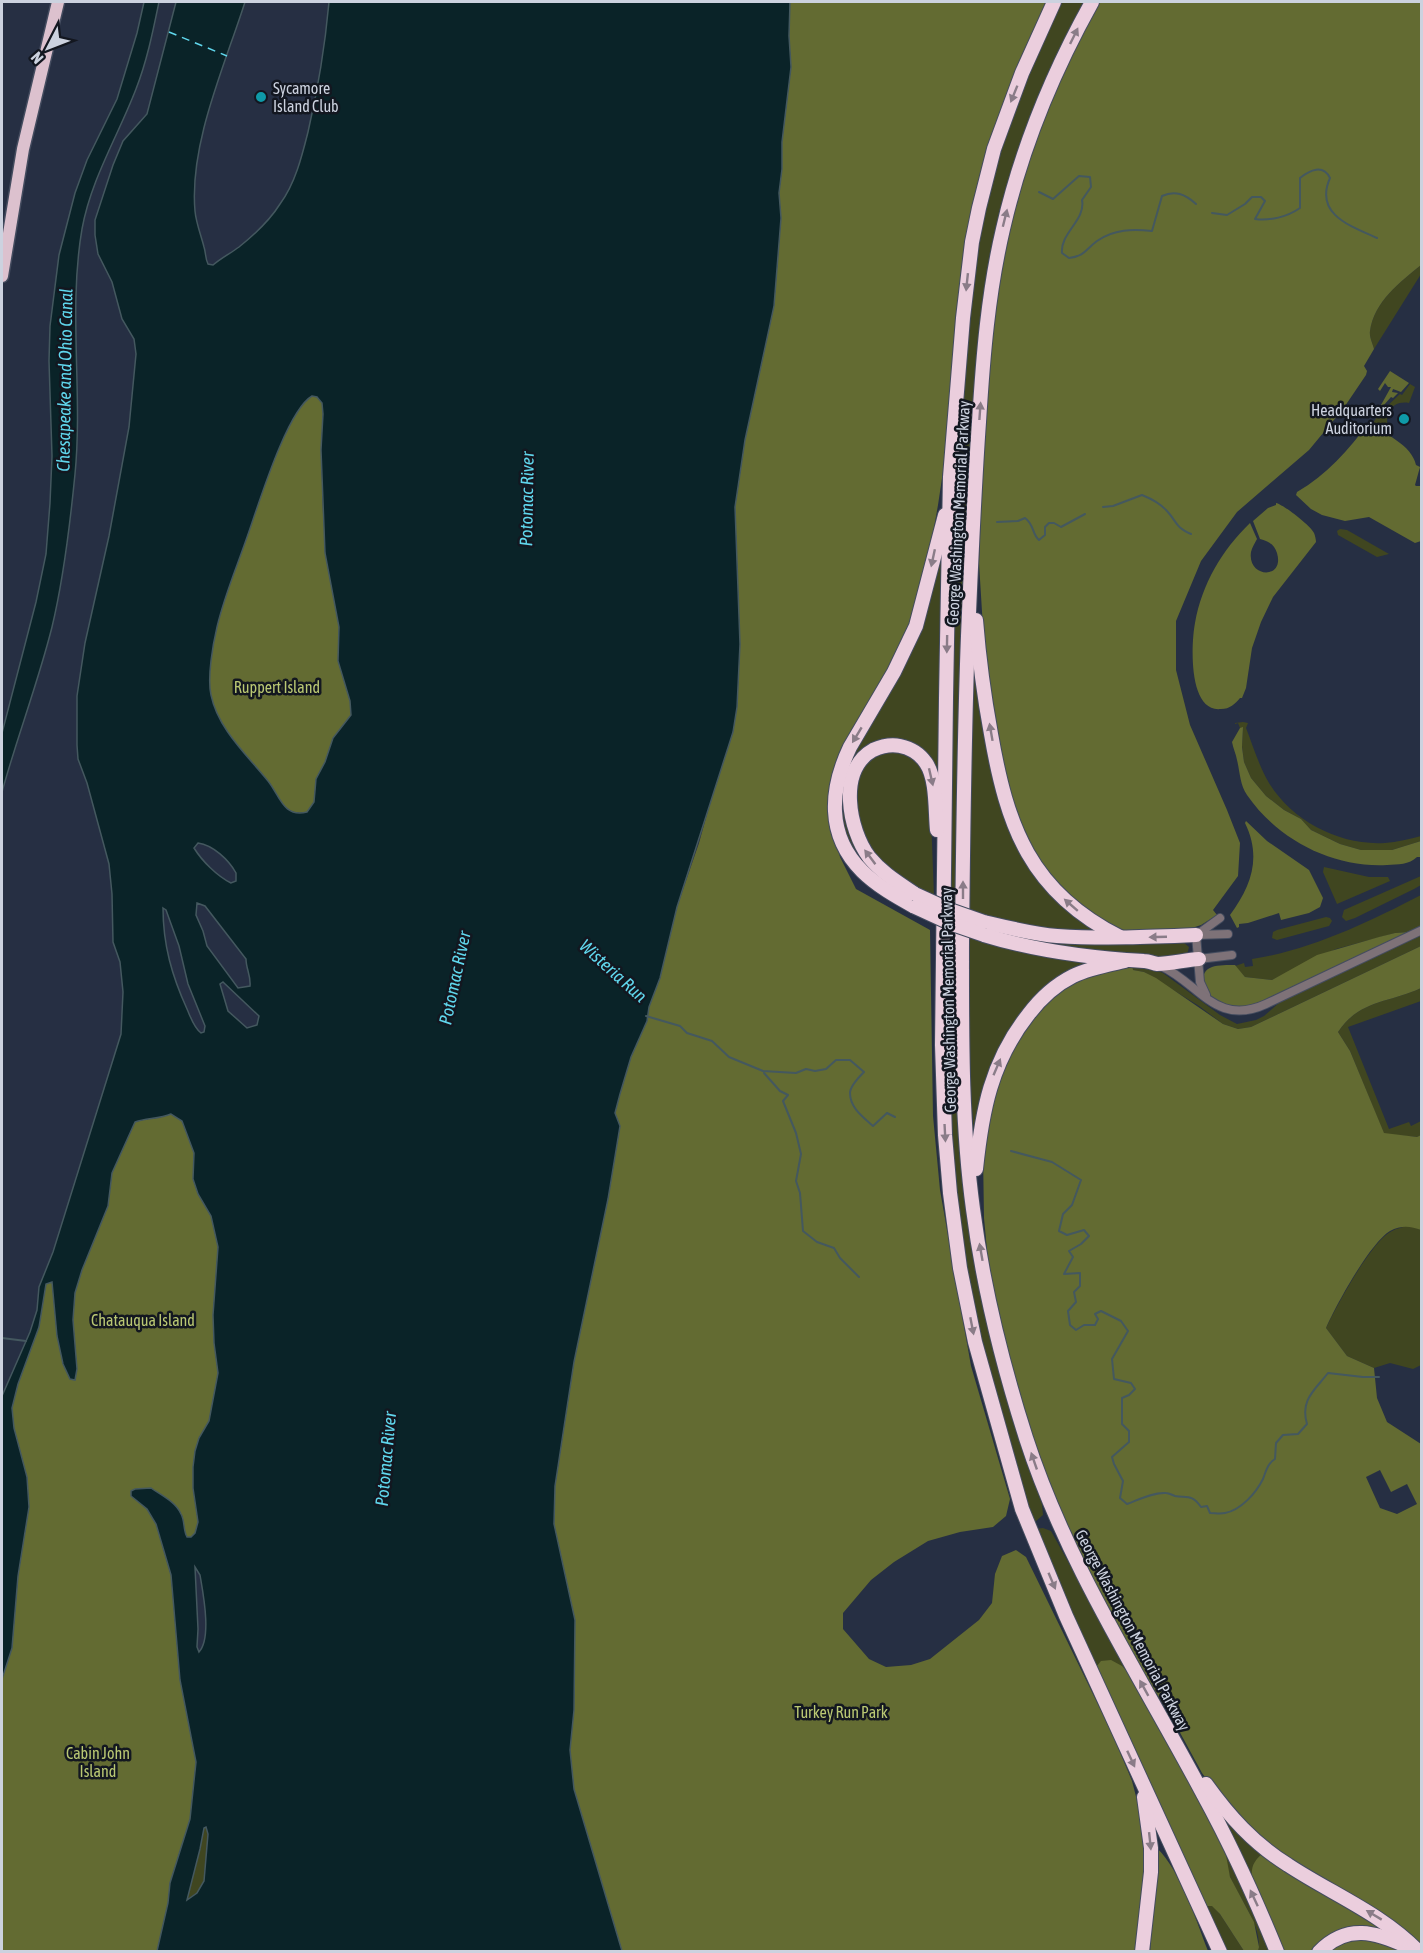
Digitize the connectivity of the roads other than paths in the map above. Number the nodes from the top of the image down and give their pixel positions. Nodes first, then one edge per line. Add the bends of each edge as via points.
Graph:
1 (58, 2) edge
2 (1054, 2) edge
3 (1092, 2) edge
4 (2, 276) edge
5 (950, 502) junction
6 (971, 553) junction
7 (944, 891) junction
8 (915, 901) junction
9 (1220, 918) dead end
10 (984, 929) junction
11 (1422, 930) edge
12 (1228, 934) dead end
13 (1196, 935) junction
14 (1120, 937) junction
15 (1233, 955) dead end
16 (1198, 959) junction
17 (1125, 961) junction
18 (1157, 964) junction
19 (1208, 999) junction
20 (973, 1207) junction
21 (1173, 1739) junction
22 (1142, 1783) junction
23 (1142, 1952) edge
24 (1220, 1952) edge
25 (1277, 1952) edge
26 (1319, 1952) edge
27 (1418, 1952) edge

1 - 4 highway via 23,149
2 -> 5 highway, George Washington Memorial Parkway via 1010,104 979,208 963,318
6 -> 3 highway, George Washington Memorial Parkway via 988,311 1002,229 1032,133
5 -> 7 highway, George Washington Memorial Parkway
5 -> 8 highway via 916,627 846,755 834,805 840,834 862,871 877,884
14 -> 6 highway via 1092,922 1062,897 1029,855 1011,819 997,771 984,696
20 -> 6 highway, George Washington Memorial Parkway via 962,987
8 -> 7 highway via 877,866 861,844 852,820 850,792 856,767 868,753 886,746 914,751 930,771
7 -> 22 highway, George Washington Memorial Parkway via 945,1135 955,1237 975,1342 1028,1527
8 - 10 highway, bridge via 950,910
9 - 13 street
10 - 14 highway
10 - 17 highway via 1015,944
11 - 19 street via 1251,1010 1231,1011
12 - 13 street
13 -> 14 highway
13 - 16 street
15 - 16 street
16 - 18 highway
16 - 19 street via 1200,982
17 - 18 highway
20 -> 17 highway via 984,1111 993,1075 1011,1040 1035,1006 1066,979 1087,969
18 - 19 street
21 -> 20 highway, George Washington Memorial Parkway via 1084,1580 1041,1481 998,1342
25 -> 21 highway, George Washington Memorial Parkway via 1229,1843
27 -> 21 highway via 1384,1922 1288,1866 1256,1841 1220,1804
22 -> 23 highway via 1151,1860
22 - 24 highway, George Washington Memorial Parkway
26 - 27 highway via 1341,1936 1367,1932

